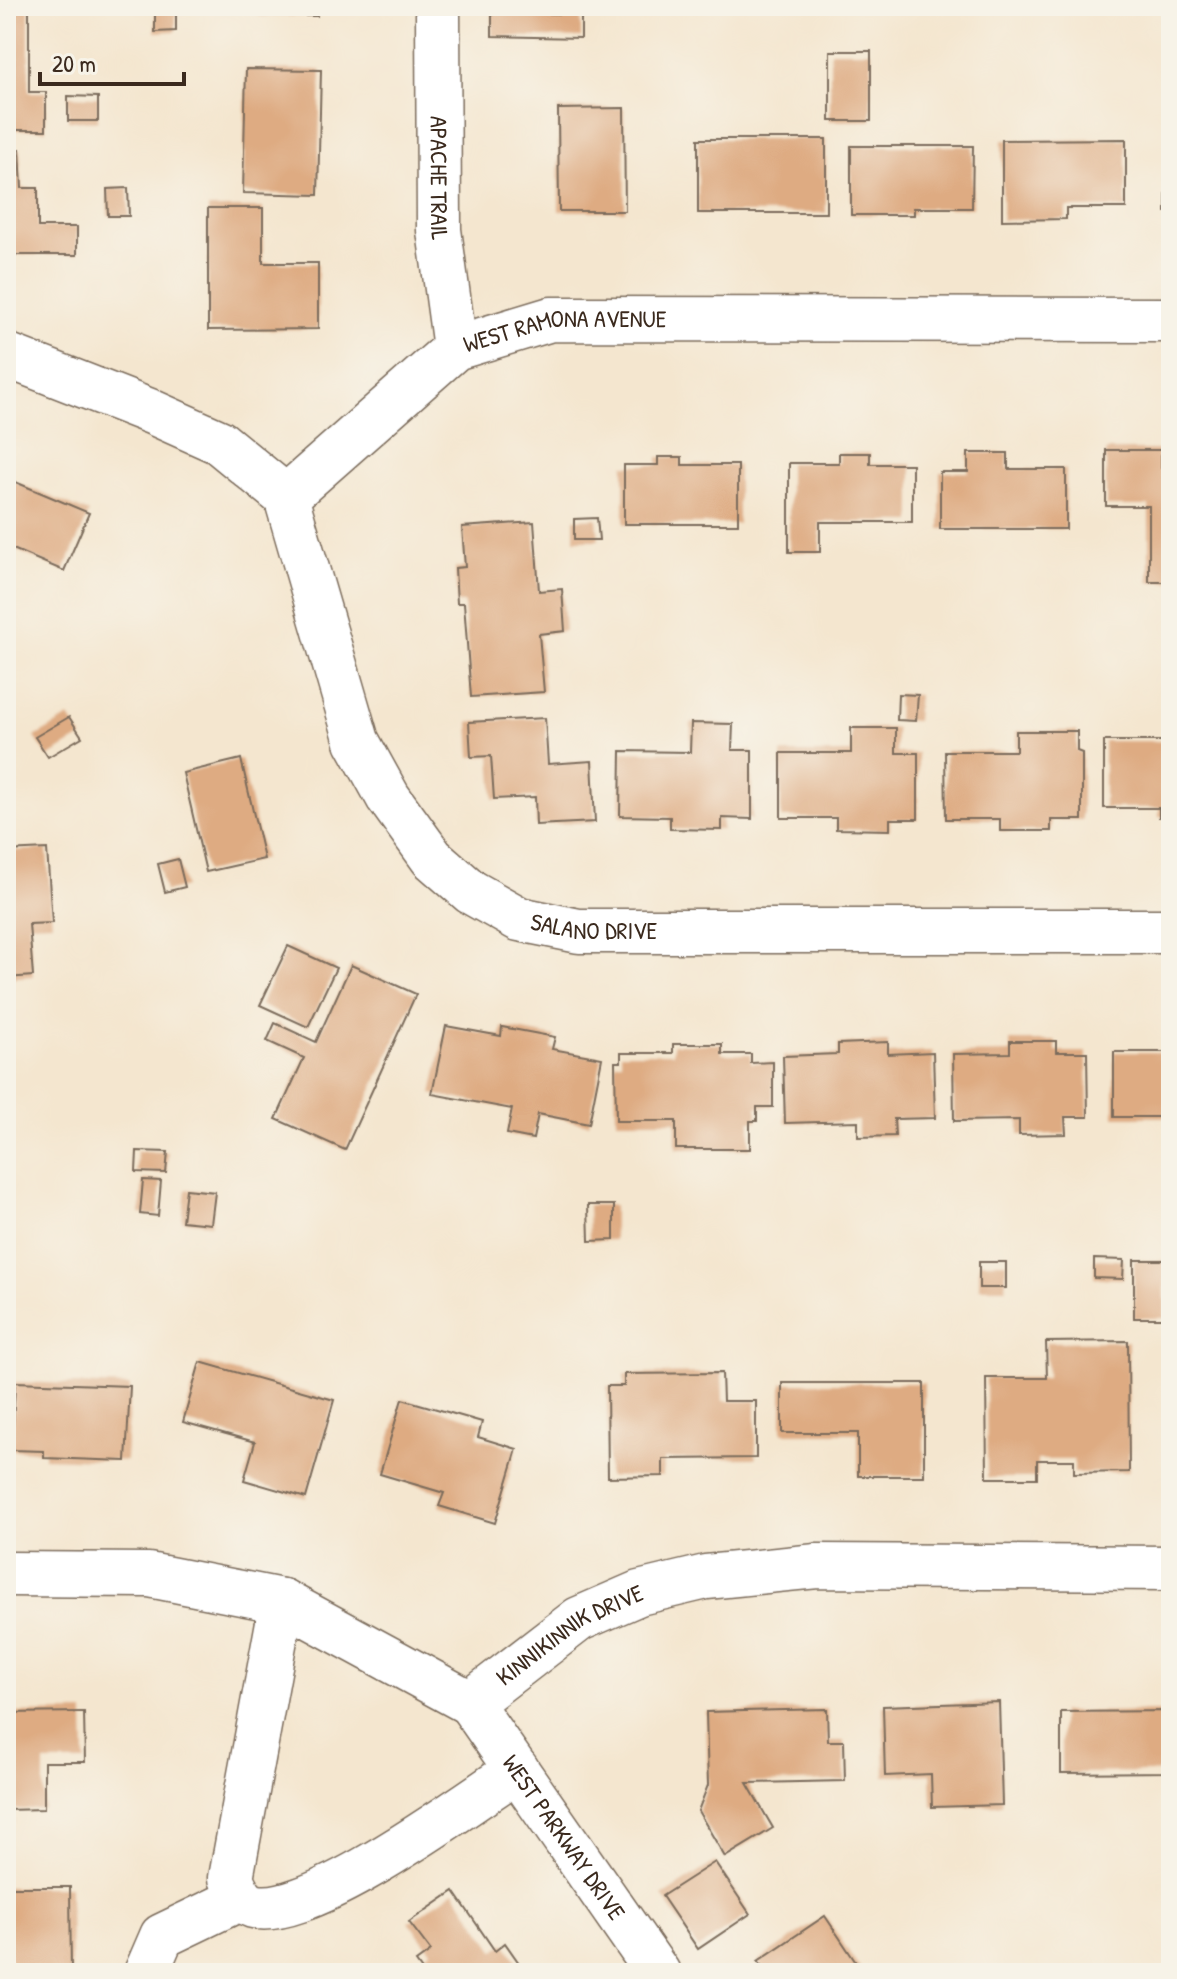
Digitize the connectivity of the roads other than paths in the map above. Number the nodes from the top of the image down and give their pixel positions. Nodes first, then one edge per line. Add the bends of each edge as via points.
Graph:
1 (438, 6) edge
2 (1171, 320) edge
3 (455, 348) junction
4 (6, 355) edge
5 (286, 497) junction
6 (1171, 931) edge
7 (1171, 1568) edge
8 (6, 1574) edge
9 (282, 1601) junction
10 (470, 1703) junction
11 (517, 1770) junction
12 (241, 1898) junction
13 (146, 1973) edge
14 (658, 1973) edge

1 - 3 street, APACHE TRAIL via 439,230
2 - 3 street, WEST RAMONA AVENUE via 551,319
3 - 5 street, WEST RAMONA AVENUE
4 - 5 street via 219,442
5 - 6 street, SALANO DRIVE via 357,741 388,797 432,858 471,892 519,919 579,931
7 - 10 street, KINNIKINNIK DRIVE via 817,1566 706,1577 639,1593 579,1619
8 - 9 street via 149,1575
9 - 10 street
9 - 12 street via 231,1878
10 - 11 street, WEST PARKWAY DRIVE
11 - 12 street via 354,1876 275,1907 252,1906
11 - 14 street, WEST PARKWAY DRIVE
12 - 13 street via 162,1936

